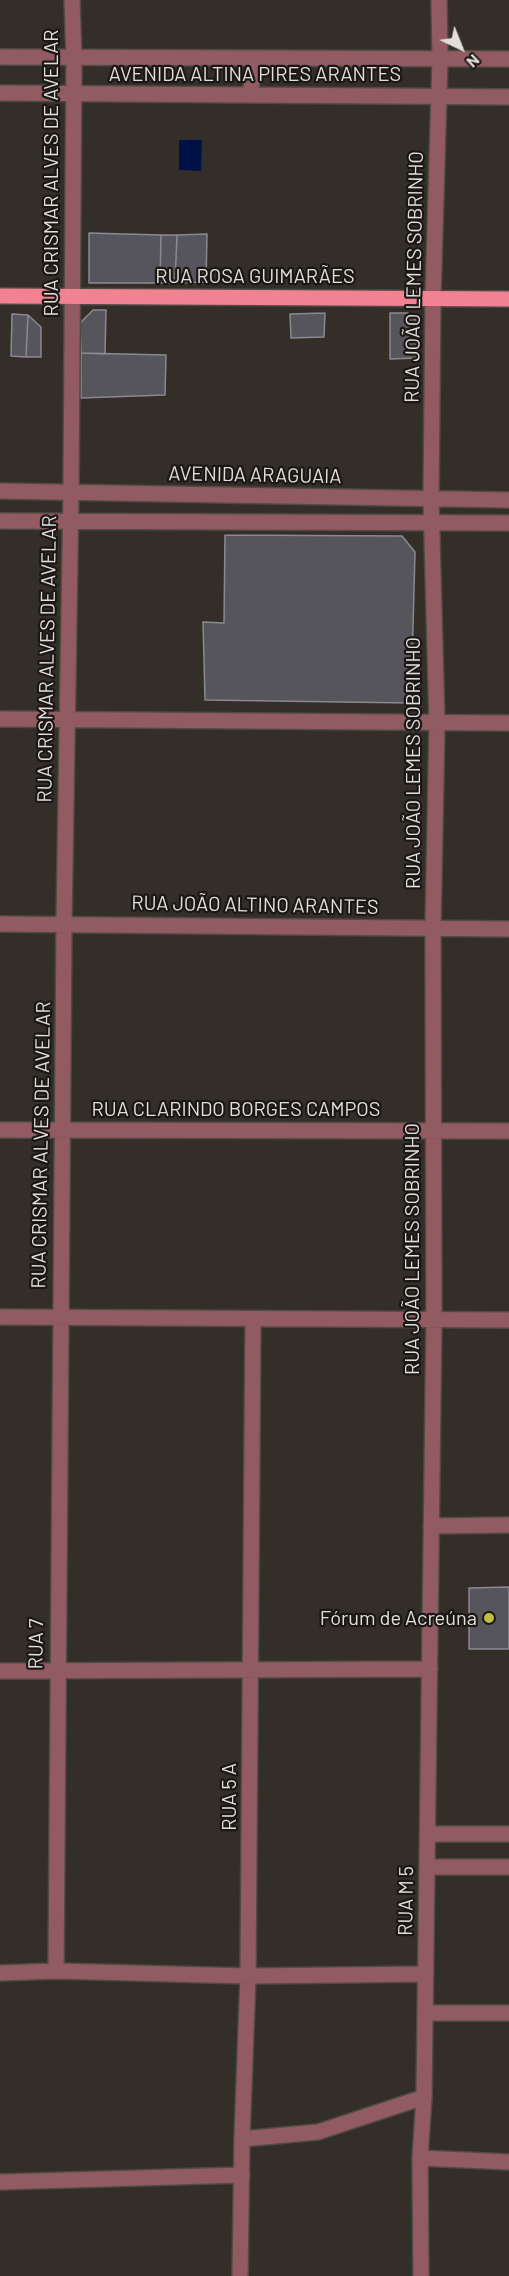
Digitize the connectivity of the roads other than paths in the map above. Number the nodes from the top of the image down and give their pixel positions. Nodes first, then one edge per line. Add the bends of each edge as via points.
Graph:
1 (72, 0) edge
2 (439, 0) edge
3 (0, 57) edge
4 (74, 58) junction
5 (255, 59) junction
6 (440, 59) junction
7 (509, 59) edge
8 (0, 93) edge
9 (73, 94) junction
10 (250, 95) junction
11 (440, 96) junction
12 (509, 97) edge
13 (72, 295) junction
14 (0, 296) edge
15 (433, 298) junction
16 (509, 300) edge
17 (0, 491) edge
18 (70, 491) junction
19 (253, 495) junction
20 (431, 500) junction
21 (509, 500) edge
22 (0, 521) edge
23 (70, 521) junction
24 (252, 522) junction
25 (432, 523) junction
26 (509, 523) edge
27 (0, 719) edge
28 (67, 719) junction
29 (436, 723) junction
30 (509, 723) edge
31 (0, 924) edge
32 (64, 924) junction
33 (433, 928) junction
34 (509, 929) edge
35 (0, 1130) edge
36 (434, 1130) junction
37 (62, 1131) junction
38 (509, 1131) edge
39 (0, 1317) edge
40 (60, 1318) junction
41 (253, 1318) junction
42 (434, 1319) junction
43 (509, 1320) edge
44 (509, 1525) edge
45 (431, 1526) junction
46 (430, 1669) junction
47 (0, 1671) edge
48 (57, 1671) junction
49 (251, 1671) junction
50 (427, 1834) junction
51 (509, 1834) edge
52 (427, 1867) junction
53 (509, 1867) edge
54 (56, 1971) junction
55 (0, 1973) edge
56 (426, 1974) junction
57 (248, 1976) junction
58 (425, 2013) junction
59 (509, 2013) edge
60 (424, 2097) junction
61 (242, 2139) junction
62 (420, 2158) junction
63 (509, 2162) edge
64 (242, 2175) junction
65 (0, 2182) edge
66 (240, 2276) edge
67 (420, 2276) edge

1 - 4 street, RUA CRISMAR ALVES DE AVELAR
2 - 6 street, RUA JOÃO LEMES SOBRINHO
3 - 4 street, AVENIDA ALTINA PIRES ARANTES
4 - 5 street, AVENIDA ALTINA PIRES ARANTES
4 - 9 street, RUA CRISMAR ALVES DE AVELAR
5 - 6 street, AVENIDA ALTINA PIRES ARANTES
5 - 10 street
6 - 7 street, AVENIDA ALTINA PIRES ARANTES
6 - 11 street, RUA JOÃO LEMES SOBRINHO
8 - 9 street, AVENIDA ALTINA PIRES ARANTES
9 - 10 street, AVENIDA ALTINA PIRES ARANTES
9 - 13 street, RUA CRISMAR ALVES DE AVELAR
10 - 11 street, AVENIDA ALTINA PIRES ARANTES
11 - 12 street, AVENIDA ALTINA PIRES ARANTES
11 - 15 street, RUA JOÃO LEMES SOBRINHO
13 - 14 main road, RUA ROSA GUIMARÃES
13 - 15 main road, RUA ROSA GUIMARÃES
13 - 18 street, RUA CRISMAR ALVES DE AVELAR
15 - 16 main road, RUA ROSA GUIMARÃES
15 - 20 street, RUA JOÃO LEMES SOBRINHO
17 - 18 street, AVENIDA ARAGUAIA
18 - 19 street, AVENIDA ARAGUAIA
18 - 23 street, RUA CRISMAR ALVES DE AVELAR
19 - 20 street, AVENIDA ARAGUAIA
19 - 24 street
20 - 21 street, AVENIDA ARAGUAIA
20 - 25 street, RUA JOÃO LEMES SOBRINHO
22 - 23 street
23 - 24 street
23 - 28 street, RUA CRISMAR ALVES DE AVELAR
24 - 25 street
25 - 26 street
25 - 29 street, RUA JOÃO LEMES SOBRINHO
27 - 28 street
28 - 29 street
28 - 32 street, RUA CRISMAR ALVES DE AVELAR
29 - 30 street
29 - 33 street, RUA JOÃO LEMES SOBRINHO
31 - 32 street, RUA JOÃO ALTINO ARANTES
32 - 33 street, RUA JOÃO ALTINO ARANTES
32 - 37 street, RUA CRISMAR ALVES DE AVELAR
33 - 34 street, RUA JOÃO ALTINO ARANTES
33 - 36 street, RUA JOÃO LEMES SOBRINHO
35 - 37 street, RUA CLARINDO BORGES CAMPOS
36 - 37 street, RUA CLARINDO BORGES CAMPOS
36 - 38 street, RUA CLARINDO BORGES CAMPOS
36 - 42 street, RUA JOÃO LEMES SOBRINHO
37 - 40 street, RUA CRISMAR ALVES DE AVELAR
39 - 40 street
40 - 41 street
40 - 48 street, RUA 7
41 - 42 street
41 - 49 street, RUA 5 A
42 - 43 street
42 - 45 street, RUA JOÃO LEMES SOBRINHO
44 - 45 street
45 - 46 street, RUA M 5
46 - 49 street
46 - 50 street, RUA M 5
47 - 48 street
48 - 49 street
48 - 54 street, RUA 7
49 - 57 street, RUA 5 A
50 - 51 street
50 - 52 street, RUA M 5
52 - 53 street
52 - 56 street, RUA M 5
54 - 55 street
54 - 57 street
56 - 57 street
56 - 58 street, RUA M 5
57 - 61 street, RUA 5 A
58 - 59 street
58 - 60 street, RUA M 5
60 - 61 street via 318,2133
60 - 62 street, RUA M 5
61 - 64 street, RUA 5 A
62 - 63 street
62 - 67 street, RUA M 5
64 - 65 street
64 - 66 street, RUA 5 A

